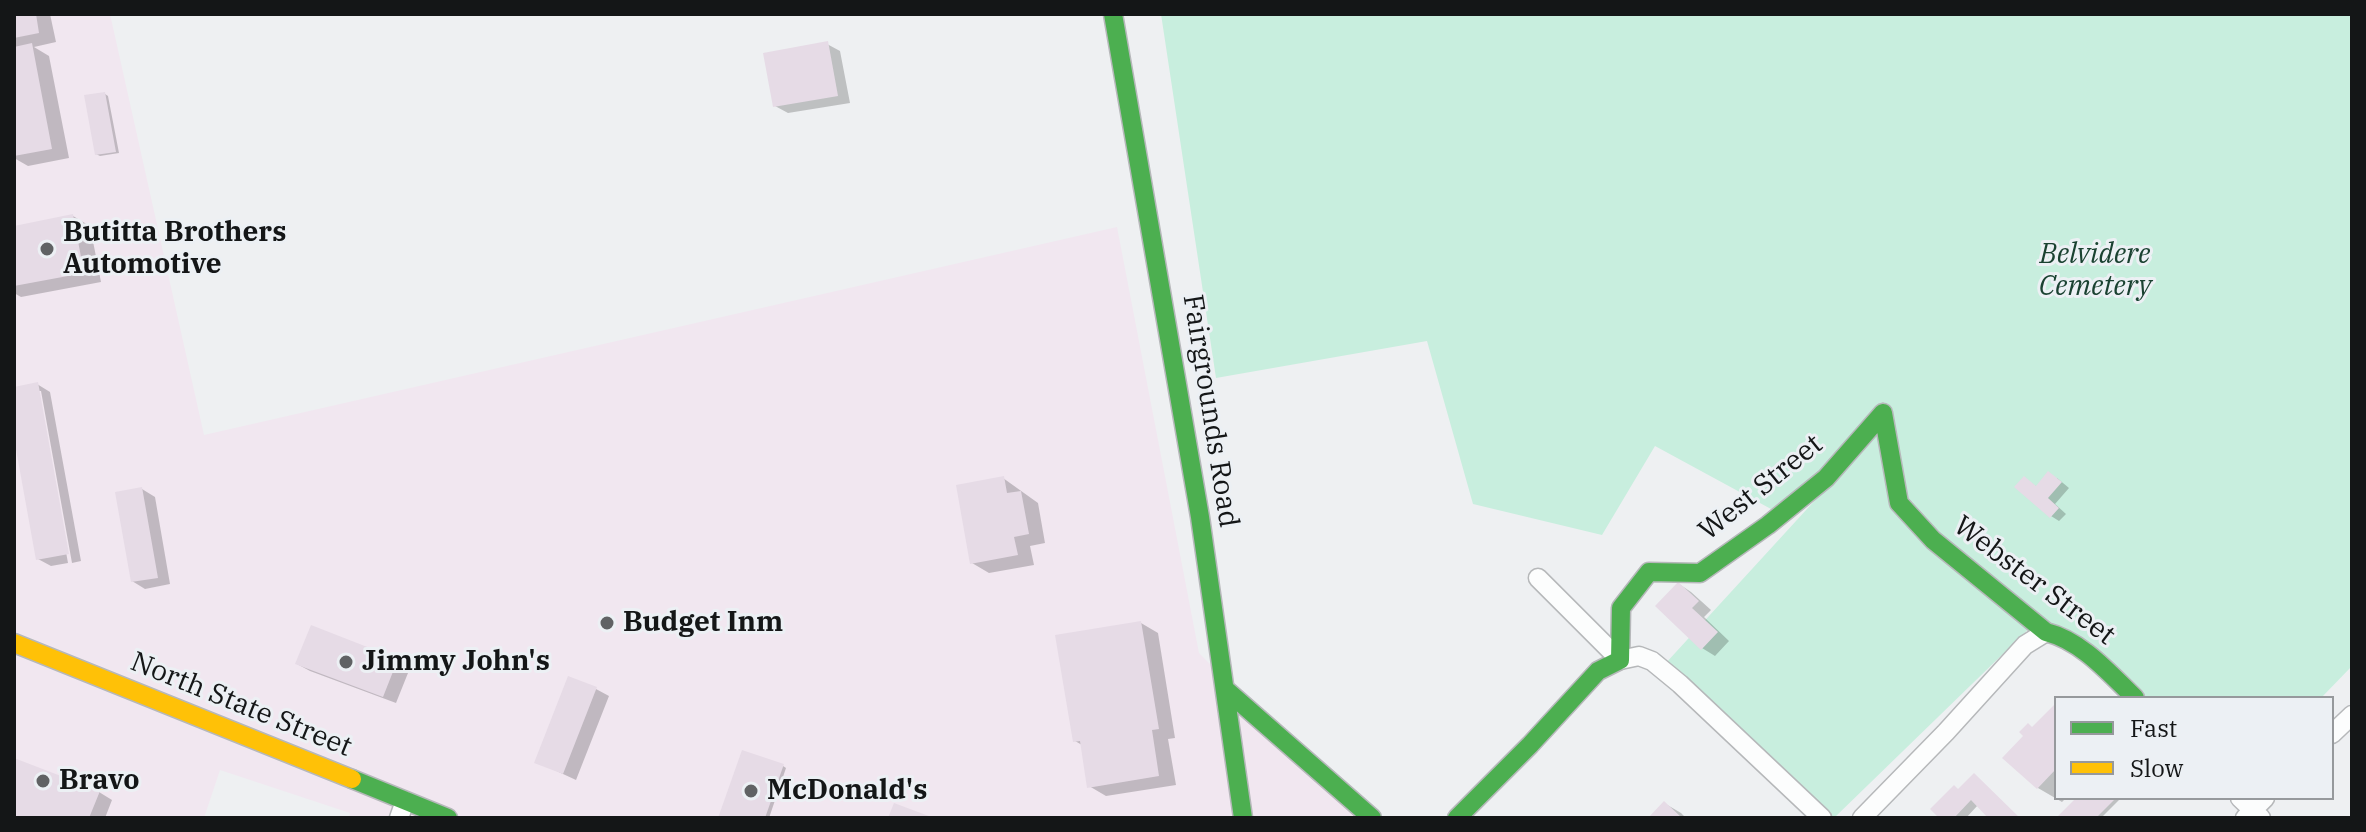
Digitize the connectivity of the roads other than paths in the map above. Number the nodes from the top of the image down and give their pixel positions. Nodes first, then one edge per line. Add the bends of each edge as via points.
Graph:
1 (1113, 14) edge
2 (1883, 413) joint
3 (1538, 578) dead end
4 (2046, 632) junction
5 (14, 643) edge
6 (1620, 660) junction
7 (1225, 689) junction
8 (2133, 696) edge
9 (2352, 715) edge
10 (2334, 732) edge
11 (402, 810) edge
12 (448, 818) edge
13 (1243, 818) edge
14 (1372, 818) edge
15 (1457, 818) edge
16 (1822, 818) edge
17 (1862, 818) edge

1 - 7 main road, Fairgrounds Road
2 - 4 main road, Webster Street via 1899,503 1933,540
2 - 6 main road, West Street via 1826,478 1700,573 1649,572 1621,608
3 - 6 street
4 - 8 main road, Webster Street via 2065,638
4 - 17 street via 2025,645
5 - 11 main road, North State Street
6 - 15 main road via 1598,671
6 - 16 street via 1639,656 1652,661
7 - 13 main road, Fairgrounds Road
7 - 14 main road
9 - 10 street
11 - 12 main road, North State Street

